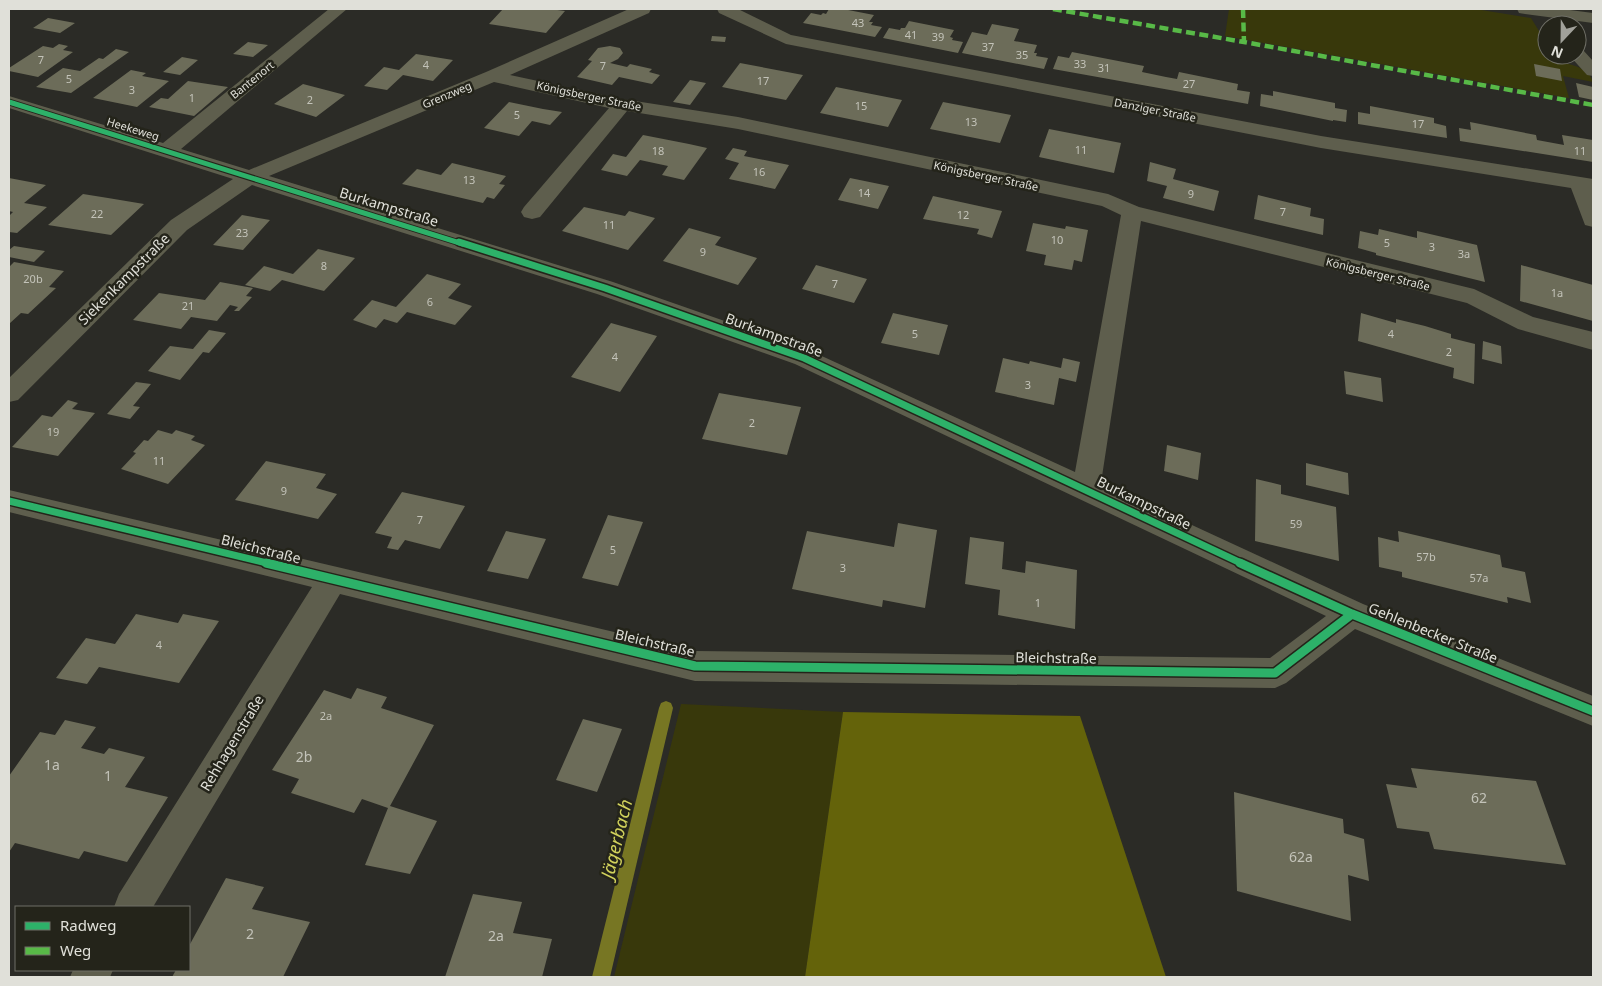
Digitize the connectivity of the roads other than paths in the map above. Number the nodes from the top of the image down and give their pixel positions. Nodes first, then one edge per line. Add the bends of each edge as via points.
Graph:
1 (339, 9) edge
2 (643, 9) edge
3 (725, 9) edge
4 (1525, 9) edge
5 (1593, 18) edge
6 (492, 76) junction
7 (9, 102) edge
8 (622, 104) junction
9 (166, 151) junction
10 (250, 177) junction
11 (1586, 183) edge
12 (532, 212) dead end
13 (1132, 212) junction
14 (1593, 220) edge
15 (1593, 341) edge
16 (9, 393) edge
17 (1086, 489) junction
18 (9, 501) edge
19 (1266, 575) joint
20 (333, 579) junction
21 (1352, 614) junction
22 (1593, 711) edge
23 (133, 906) edge

1 - 9 street, Bantenort
2 - 6 street, Grenzweg
3 - 11 street, Danziger Straße via 786,39 1321,142
4 - 5 street
6 - 8 street, Königsberger Straße
6 - 10 street, Grenzweg
7 - 9 street, Heekeweg
8 - 12 street
8 - 13 street, Königsberger Straße via 738,124 1108,201
9 - 10 street, Heekeweg
10 - 16 street, Siekenkampstraße via 179,225
10 - 17 street, Burkampstraße via 605,288 804,358
11 - 14 street
13 - 15 street, Königsberger Straße via 1474,298 1526,323
13 - 17 street
17 - 19 street, Burkampstraße
18 - 20 street, Bleichstraße
19 - 21 street, Gehlenbecker Straße
20 - 21 street, Bleichstraße via 695,666 1275,672
20 - 23 street, Rehhagenstraße
21 - 22 street, Gehlenbecker Straße

